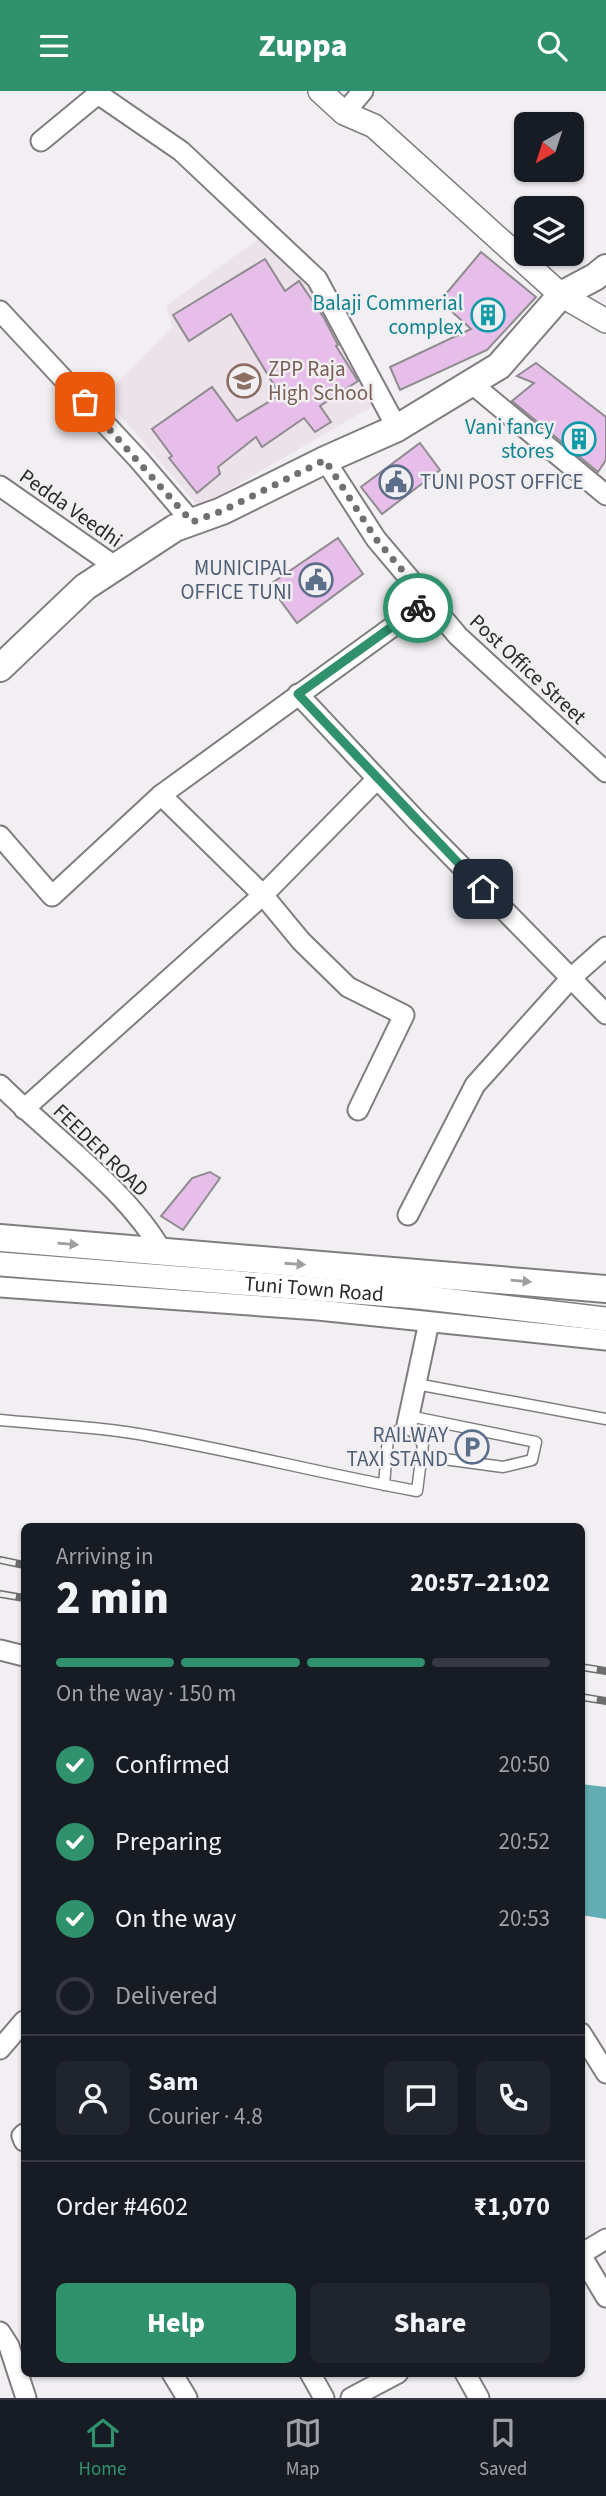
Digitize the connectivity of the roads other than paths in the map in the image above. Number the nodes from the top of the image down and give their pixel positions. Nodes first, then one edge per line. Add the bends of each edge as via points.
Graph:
1 (320, 91) edge
2 (363, 91) edge
3 (98, 92) edge
4 (344, 113) junction
5 (41, 141) dead end
6 (606, 268) edge
7 (561, 295) junction
8 (0, 311) edge
9 (606, 321) edge
10 (471, 383) junction
11 (397, 428) junction
12 (325, 460) junction
13 (0, 486) edge
14 (606, 495) edge
15 (192, 522) junction
16 (116, 567) junction
17 (428, 601) junction
18 (0, 668) edge
19 (298, 694) junction
20 (606, 772) edge
21 (377, 779) junction
22 (161, 795) junction
23 (0, 835) edge
24 (263, 895) junction
25 (606, 947) edge
26 (571, 978) junction
27 (606, 1014) edge
28 (0, 1085) edge
29 (24, 1109) junction
30 (358, 1110) dead end
31 (408, 1215) dead end
32 (0, 1238) edge
33 (163, 1253) junction
34 (10, 1264) edge
35 (0, 1287) edge
36 (606, 1289) edge
37 (606, 1319) edge
38 (429, 1322) junction
39 (606, 1340) edge
40 (416, 1384) junction
41 (606, 1419) edge
42 (0, 1420) edge
43 (408, 1421) junction
44 (422, 1456) junction
45 (384, 1485) junction
46 (0, 1650) edge
47 (21, 1654) edge
48 (21, 2024) edge
49 (585, 2039) edge
50 (0, 2049) edge
51 (606, 2073) edge
52 (606, 2239) edge
53 (585, 2252) edge
54 (585, 2261) edge
55 (606, 2297) edge
56 (0, 2332) edge
57 (174, 2377) edge
58 (312, 2377) edge
59 (390, 2377) edge
60 (467, 2377) edge
61 (26, 2398) edge
62 (187, 2398) edge
63 (324, 2398) edge
64 (351, 2398) edge
65 (479, 2398) edge

1 - 4 street
2 - 4 street
3 - 5 street
3 - 11 street via 181,151 317,279
4 - 7 street via 374,126
6 - 7 main road
7 - 9 street
7 - 10 main road via 499,366
8 - 15 street
10 - 11 main road
10 - 14 street
11 - 12 main road
12 - 15 main road
12 - 17 street, Post Office Street via 376,539
13 - 16 street, Pedda Veedhi
15 - 16 main road
16 - 18 main road via 85,587
17 - 19 street
17 - 20 street, Post Office Street via 458,636
19 - 21 street
19 - 22 street
21 - 24 street
21 - 26 street
22 - 23 street via 52,896
22 - 24 street
24 - 29 street
24 - 30 street via 348,987 404,1015
25 - 26 street
26 - 27 street
26 - 31 street via 475,1086
28 - 29 street, FEEDER ROAD
29 - 33 street, FEEDER ROAD via 124,1202 152,1232
32 -> 33 main road
33 -> 36 main road
34 - 37 street, Tuni Town Road via 418,1297
35 - 38 street
38 - 39 street
38 - 40 street
40 - 41 lane
40 - 43 street
42 - 45 lane via 151,1436
43 - 44 lane via 423,1444
43 - 44 lane via 536,1442 532,1460 503,1467
43 - 45 lane via 388,1437
44 - 45 lane via 417,1491
46 - 47 street
48 - 50 street
49 - 51 street
52 - 53 street
54 - 55 street
56 - 61 street
57 - 62 street
58 - 63 street
59 - 64 street
60 - 65 street

